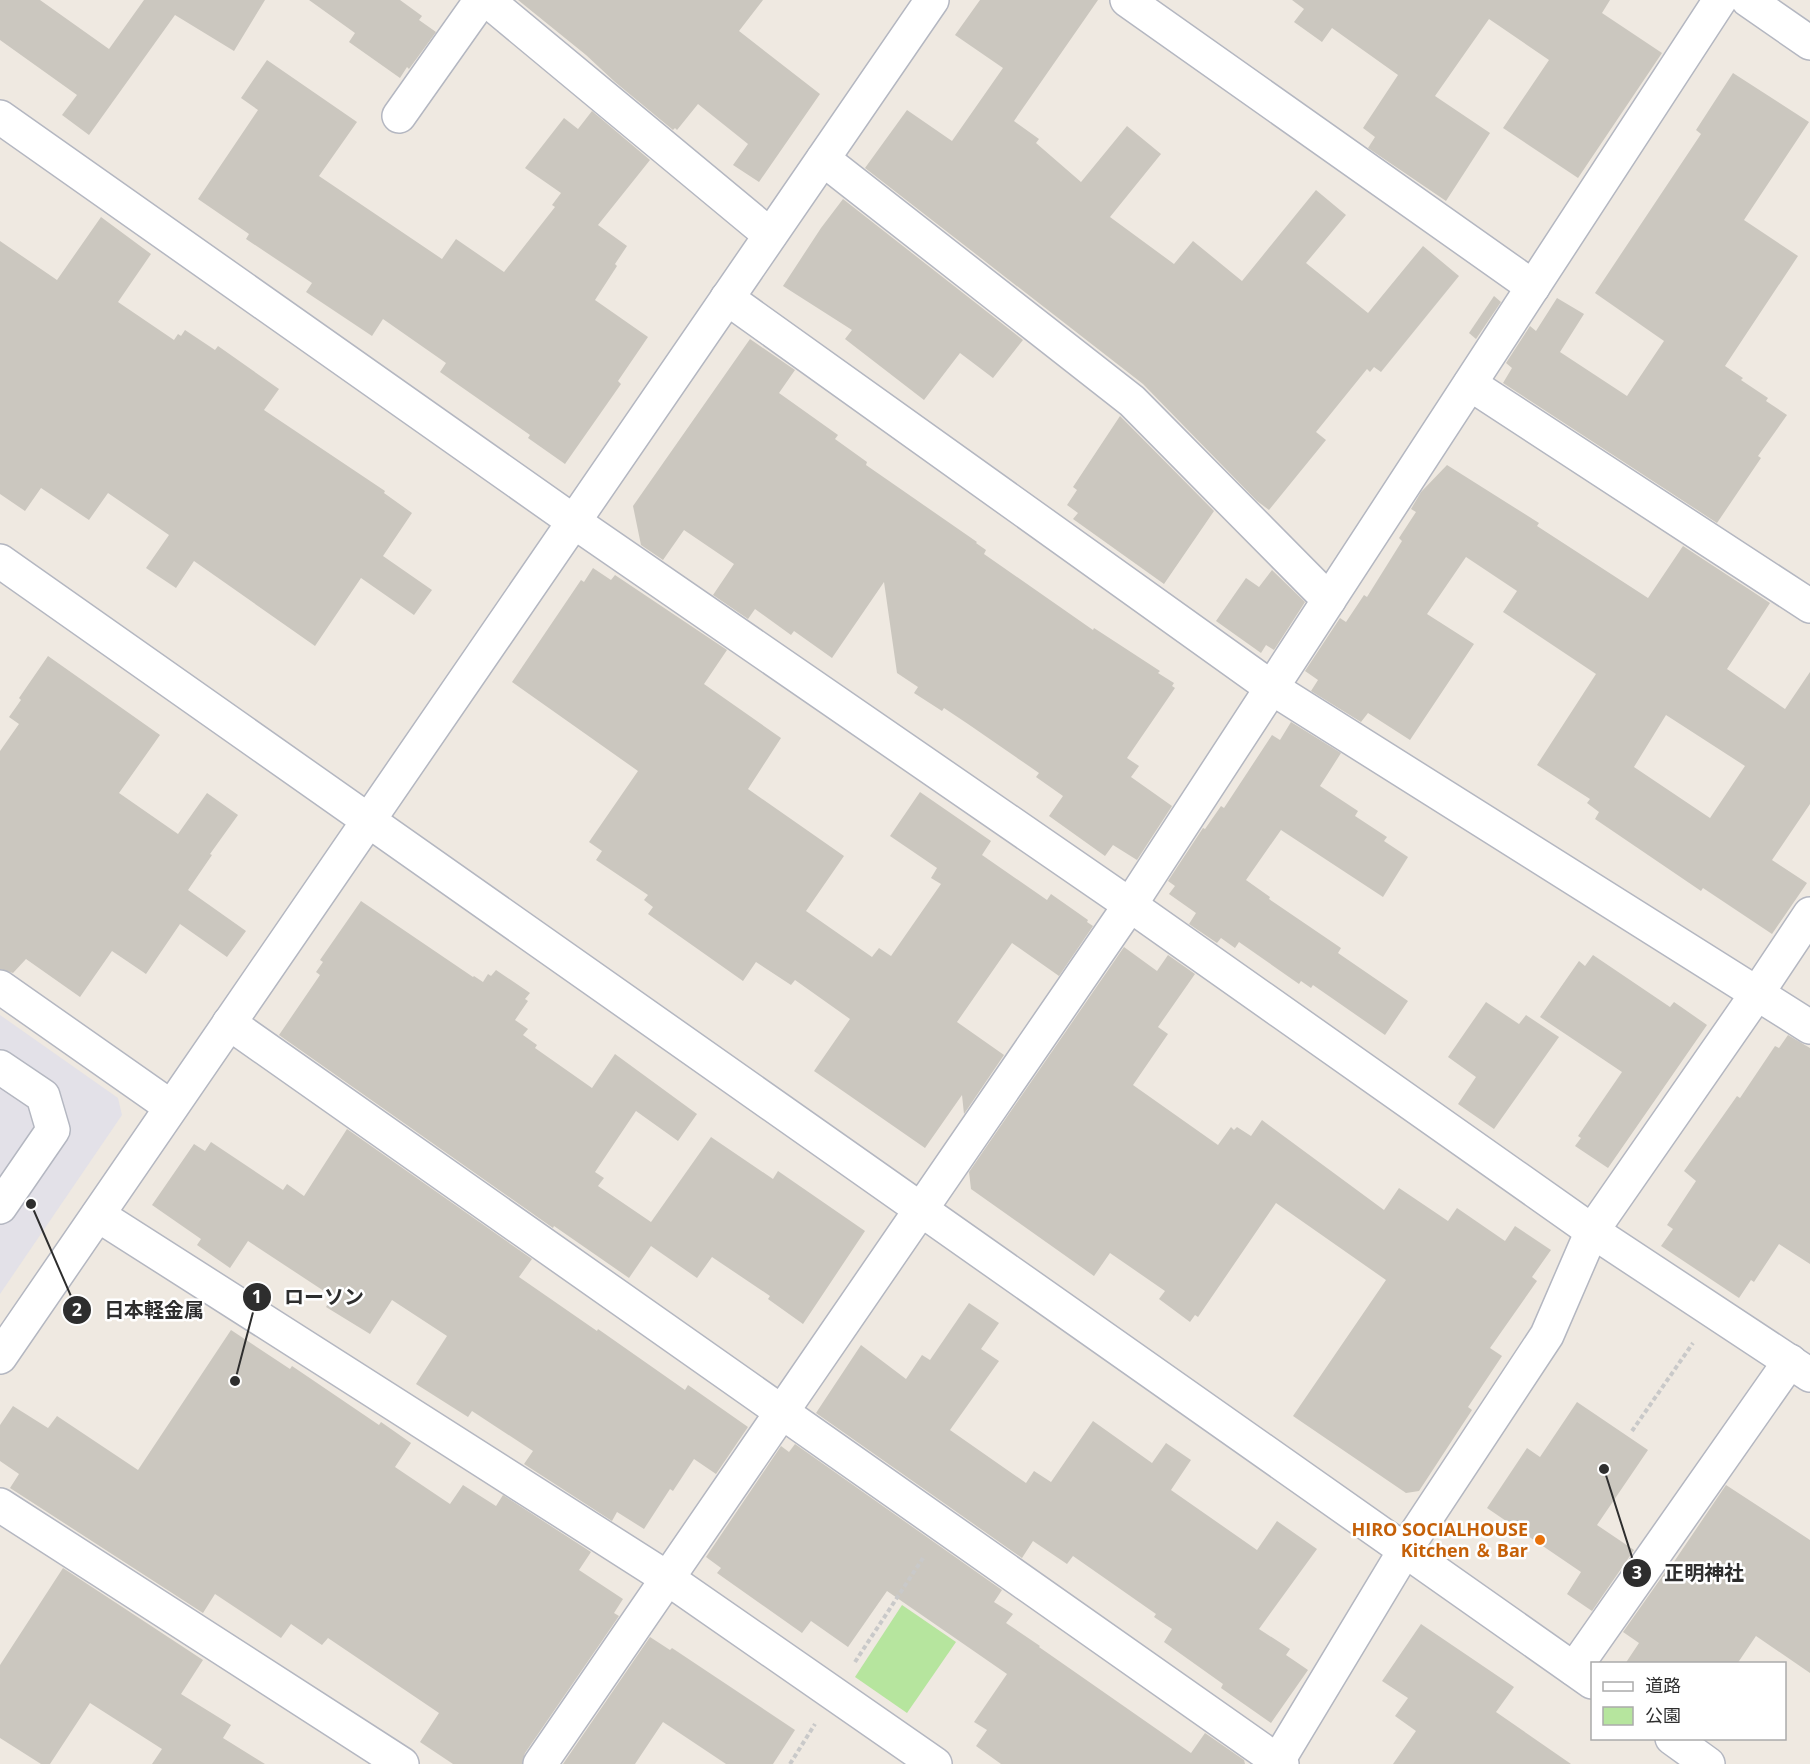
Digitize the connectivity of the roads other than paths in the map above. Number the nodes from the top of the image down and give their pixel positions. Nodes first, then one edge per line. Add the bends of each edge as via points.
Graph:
1 (481, 0) edge
2 (487, 0) edge
3 (931, 0) edge
4 (1127, 0) edge
5 (1720, 0) edge
6 (1748, 0) edge
7 (1810, 43) edge
8 (399, 116) dead end
9 (0, 117) edge
10 (823, 159) junction
11 (770, 235) junction
12 (1533, 287) junction
13 (727, 298) junction
14 (1470, 384) junction
15 (573, 521) junction
16 (0, 561) edge
17 (1329, 600) junction
18 (1810, 606) edge
19 (1272, 688) junction
20 (368, 820) junction
21 (1130, 905) junction
22 (1810, 914) edge
23 (0, 987) edge
24 (1756, 995) junction
25 (229, 1023) junction
26 (1810, 1027) edge
27 (0, 1067) edge
28 (171, 1107) junction
29 (0, 1207) edge
30 (920, 1209) junction
31 (98, 1215) junction
32 (1592, 1231) junction
33 (0, 1357) edge
34 (1800, 1368) edge
35 (781, 1412) junction
36 (0, 1505) edge
37 (1405, 1550) junction
38 (668, 1578) junction
39 (1592, 1662) edge
40 (1583, 1675) edge
41 (1675, 1740) edge
42 (1278, 1763) edge
43 (402, 1764) edge
44 (540, 1764) edge
45 (935, 1764) edge
46 (1708, 1764) edge

1 - 8 street
2 - 11 street
3 - 10 street
4 - 12 street
5 - 12 street
6 - 7 street
9 - 15 street
10 - 11 street
10 - 17 street via 1132,400
11 - 13 street
12 - 14 street
13 - 15 street
13 - 19 street
14 - 17 street
14 - 18 street
15 - 20 street
15 - 21 street
16 - 20 street
17 - 19 street
19 - 21 street
19 - 24 street
20 - 25 street
20 - 30 street
21 - 30 street
21 - 32 street
22 - 24 street
23 - 28 street
24 - 26 street
24 - 32 street
25 - 28 street
25 - 35 street
27 - 29 street via 43,1096 53,1130
28 - 31 street
30 - 35 street
30 - 37 street
31 - 33 street
31 - 38 street
32 - 34 street
32 - 37 street via 1547,1335
34 - 39 street
35 - 38 street
35 - 42 street
36 - 43 street
37 - 40 street
37 - 42 street
38 - 44 street
38 - 45 street
41 - 46 street

